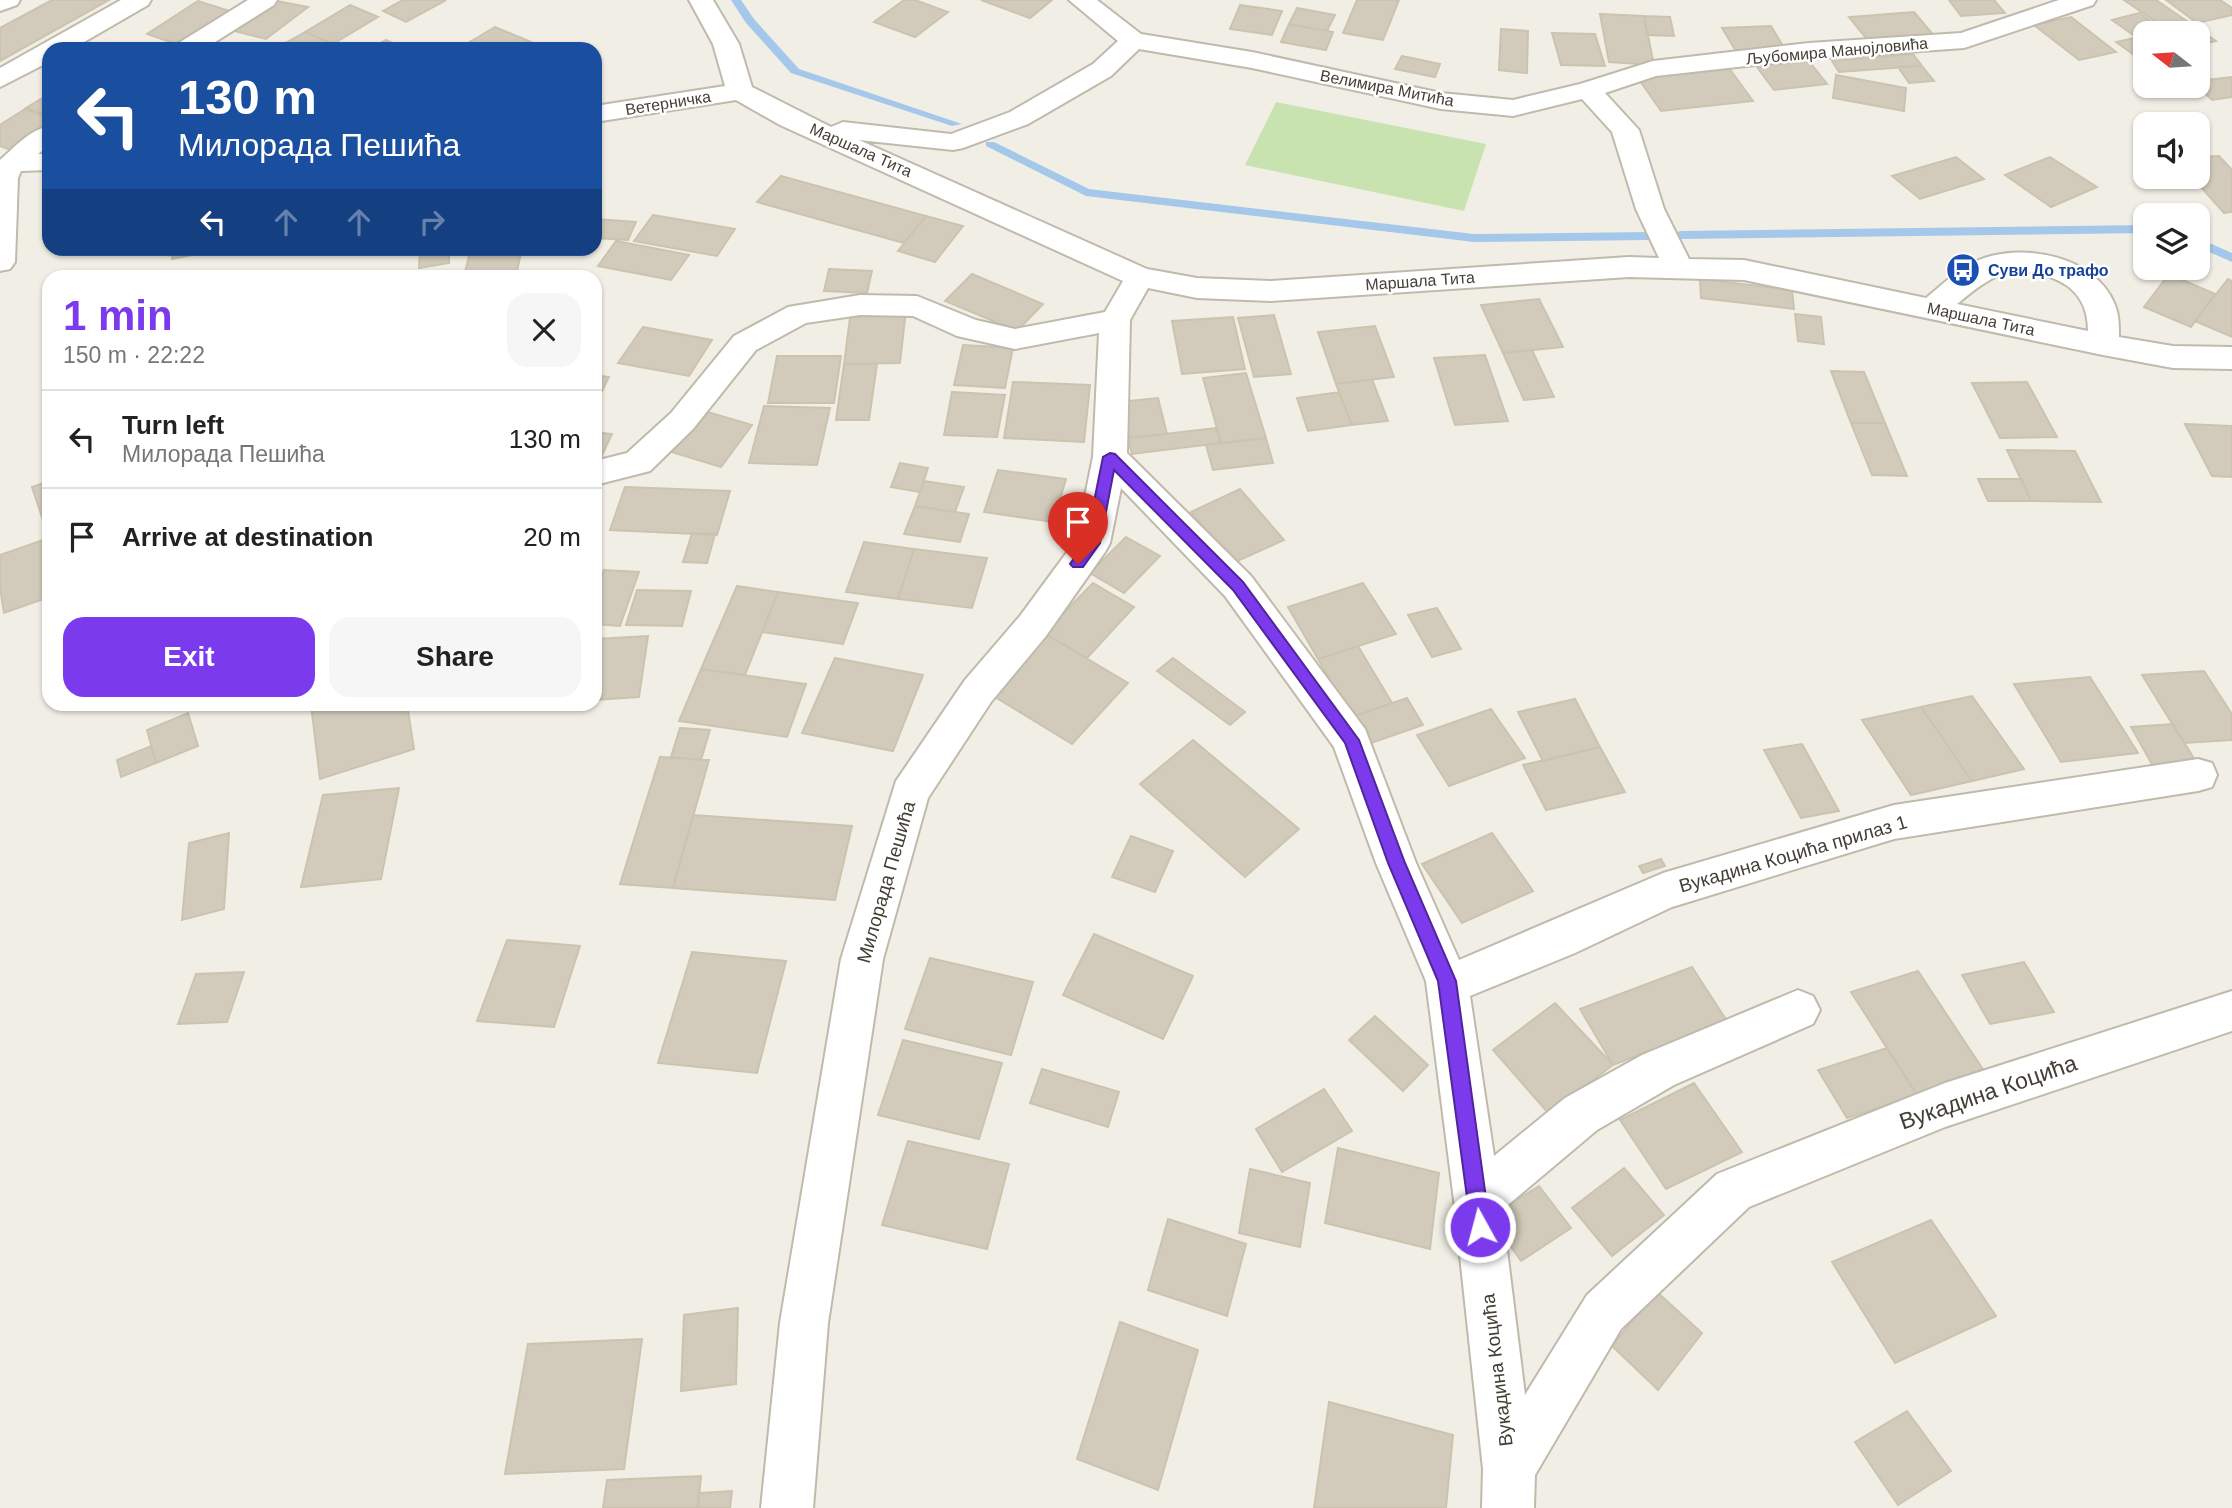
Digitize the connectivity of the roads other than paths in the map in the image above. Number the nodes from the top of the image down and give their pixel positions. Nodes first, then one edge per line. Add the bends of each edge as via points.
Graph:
1 (8, 0) edge
2 (139, 0) edge
3 (265, 0) edge
4 (701, 0) edge
5 (1081, 0) edge
6 (2084, 0) edge
7 (0, 4) edge
8 (1133, 40) junction
9 (65, 42) edge
10 (197, 42) edge
11 (42, 55) edge
12 (0, 79) edge
13 (740, 90) junction
14 (1588, 90) junction
15 (638, 109) junction
16 (602, 113) edge
17 (790, 119) junction
18 (602, 122) edge
19 (42, 138) edge
20 (18, 159) junction
21 (42, 162) edge
22 (0, 262) edge
23 (1679, 269) junction
24 (1140, 276) junction
25 (1931, 309) junction
26 (1115, 320) junction
27 (2104, 345) junction
28 (2232, 358) edge
29 (1110, 457) junction
30 (602, 471) edge
31 (2198, 775) dead end
32 (1447, 981) junction
33 (1798, 1010) dead end
34 (2232, 1011) edge
35 (1477, 1200) junction
36 (1509, 1488) edge
37 (787, 1508) edge

1 - 7 street
2 - 9 street
3 - 10 street
4 - 13 street via 726,44
5 - 8 street, Велимира Митића
6 - 14 street, Љубомира Манојловића via 1964,40 1653,69
8 - 14 street, Велимира Митића via 1252,60 1441,101 1513,108
8 - 17 street via 1102,69 1020,118 953,142 862,134
11 - 12 street
13 - 15 street, Ветерничка
13 - 17 street, Маршала Тита
14 - 23 street via 1625,130 1650,209
15 - 16 street, Ветерничка
15 - 18 street
17 - 24 street, Маршала Тита
19 - 20 street
20 - 21 street
20 - 22 street via 5,178
23 - 24 street, Маршала Тита via 1629,267 1272,291 1197,288
23 - 25 street, Маршала Тита via 1744,270
24 - 26 street, Милорада Пешића
25 - 27 street, Маршала Тита
25 - 27 street via 1988,267 2007,262 2036,264 2067,274 2092,291 2103,316
26 - 29 street, Милорада Пешића
26 - 30 street via 1015,339 968,329 917,306 860,304 799,314 746,343 682,421 638,463
27 - 28 street, Маршала Тита via 2173,357
29 - 32 street, Вукадина Коцића via 1238,586 1351,740 1396,863
29 - 37 street, Милорада Пешића via 1093,543 1033,626 978,691 910,793 862,959 804,1323
31 - 32 street, Вукадина Коцића прилаз 1 via 1894,822 1663,891 1460,981
32 - 35 street, Вукадина Коцића
33 - 35 street via 1658,1070 1581,1114
34 - 36 street, Вукадина Коцића via 1945,1105 1733,1190 1604,1312
35 - 36 street, Вукадина Коцића

